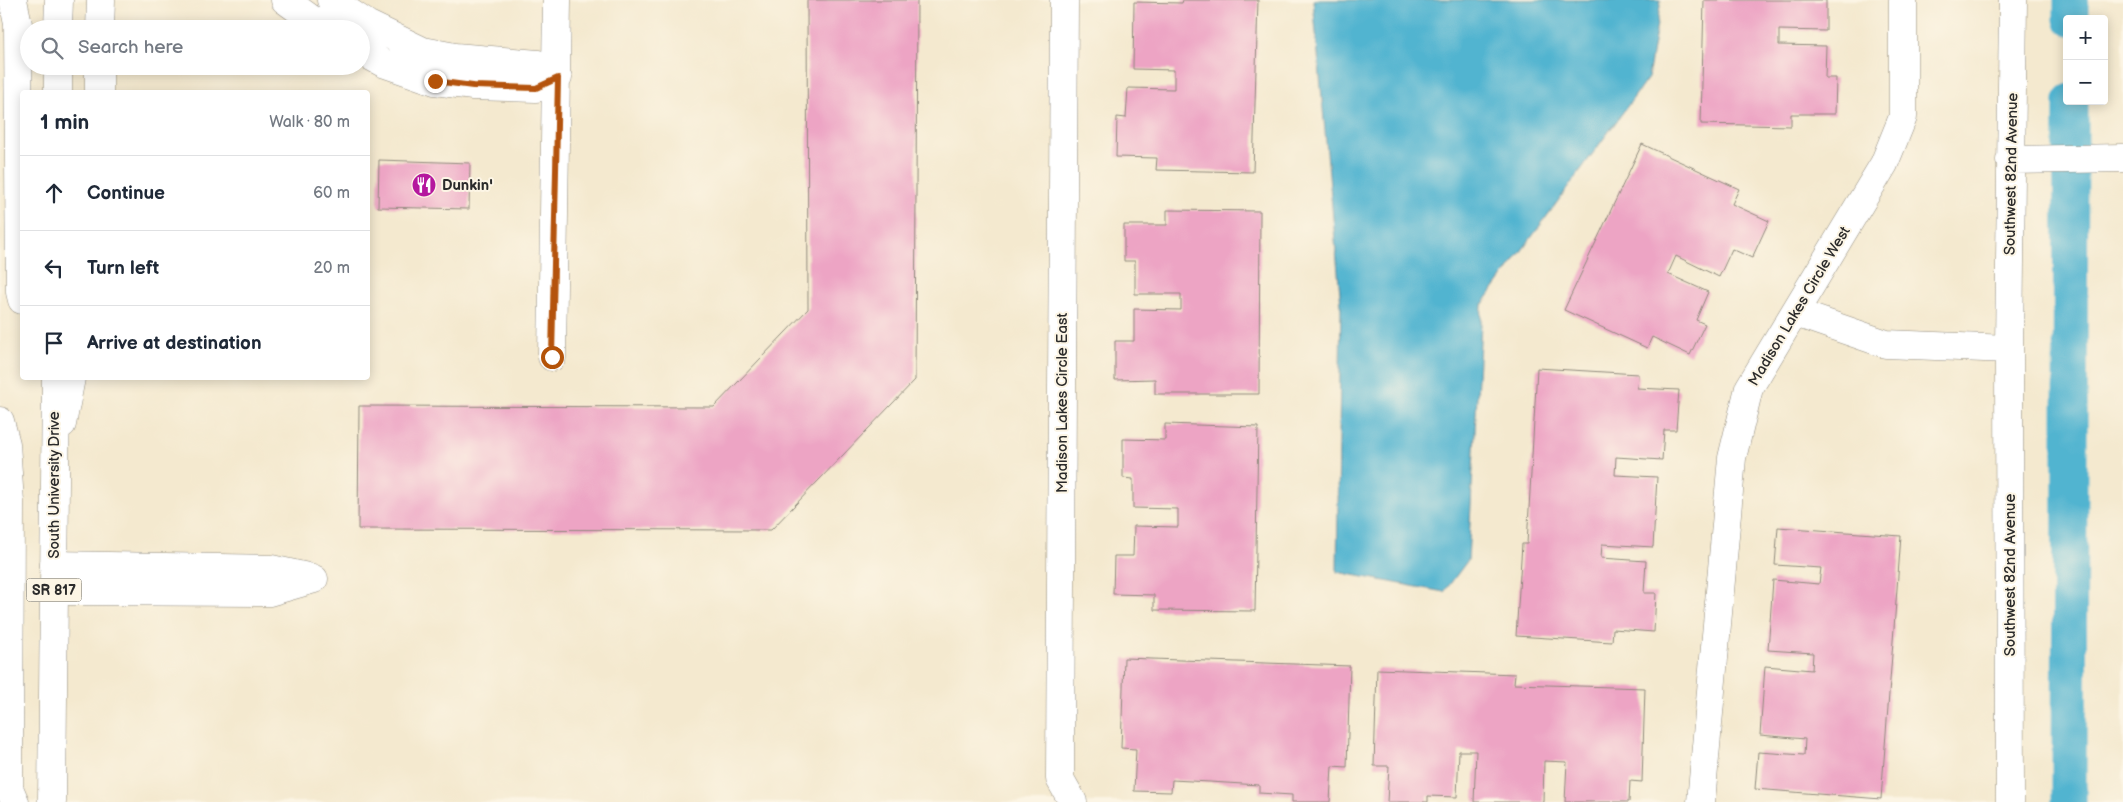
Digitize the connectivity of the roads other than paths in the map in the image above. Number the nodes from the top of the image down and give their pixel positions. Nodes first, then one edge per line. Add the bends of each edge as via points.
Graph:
1 (13, 0) edge
2 (58, 0) edge
3 (101, 0) edge
4 (285, 0) edge
5 (331, 0) edge
6 (557, 0) edge
7 (1064, 0) edge
8 (1903, 0) edge
9 (2013, 0) edge
10 (58, 20) edge
11 (100, 20) edge
12 (313, 20) edge
13 (362, 20) edge
14 (370, 25) edge
15 (370, 56) edge
16 (58, 75) edge
17 (100, 75) edge
18 (558, 78) junction
19 (58, 90) edge
20 (99, 90) edge
21 (2113, 158) edge
22 (2010, 160) junction
23 (20, 292) edge
24 (1796, 313) junction
25 (2009, 349) junction
26 (552, 357) dead end
27 (58, 381) edge
28 (0, 421) edge
29 (54, 564) junction
30 (54, 591) junction
31 (15, 802) edge
32 (52, 802) edge
33 (1073, 802) edge
34 (1701, 802) edge
35 (2010, 802) edge

1 - 23 street via 18,24
2 - 10 street
3 - 11 street
4 - 12 street
5 - 13 street
6 - 18 street
7 - 33 street, Madison Lakes Circle East via 1060,779
8 - 24 street, Madison Lakes Circle West via 1903,117 1884,164
9 - 22 street, Southwest 82nd Avenue
14 - 18 street via 423,51 538,64
15 - 18 street via 435,81 473,86 536,88
16 - 19 street
17 - 20 street
18 - 26 street
21 - 22 street
22 - 25 street, Southwest 82nd Avenue
24 - 25 street via 1886,344
24 - 34 street, Madison Lakes Circle West via 1749,388 1732,458
25 - 35 street, Southwest 82nd Avenue
27 - 29 street, South University Drive / SR 817
28 - 31 street via 6,444 10,502 9,788
29 - 30 street, South University Drive / SR 817
29 - 30 street via 271,569 314,579 269,592
30 - 32 street, South University Drive / SR 817

